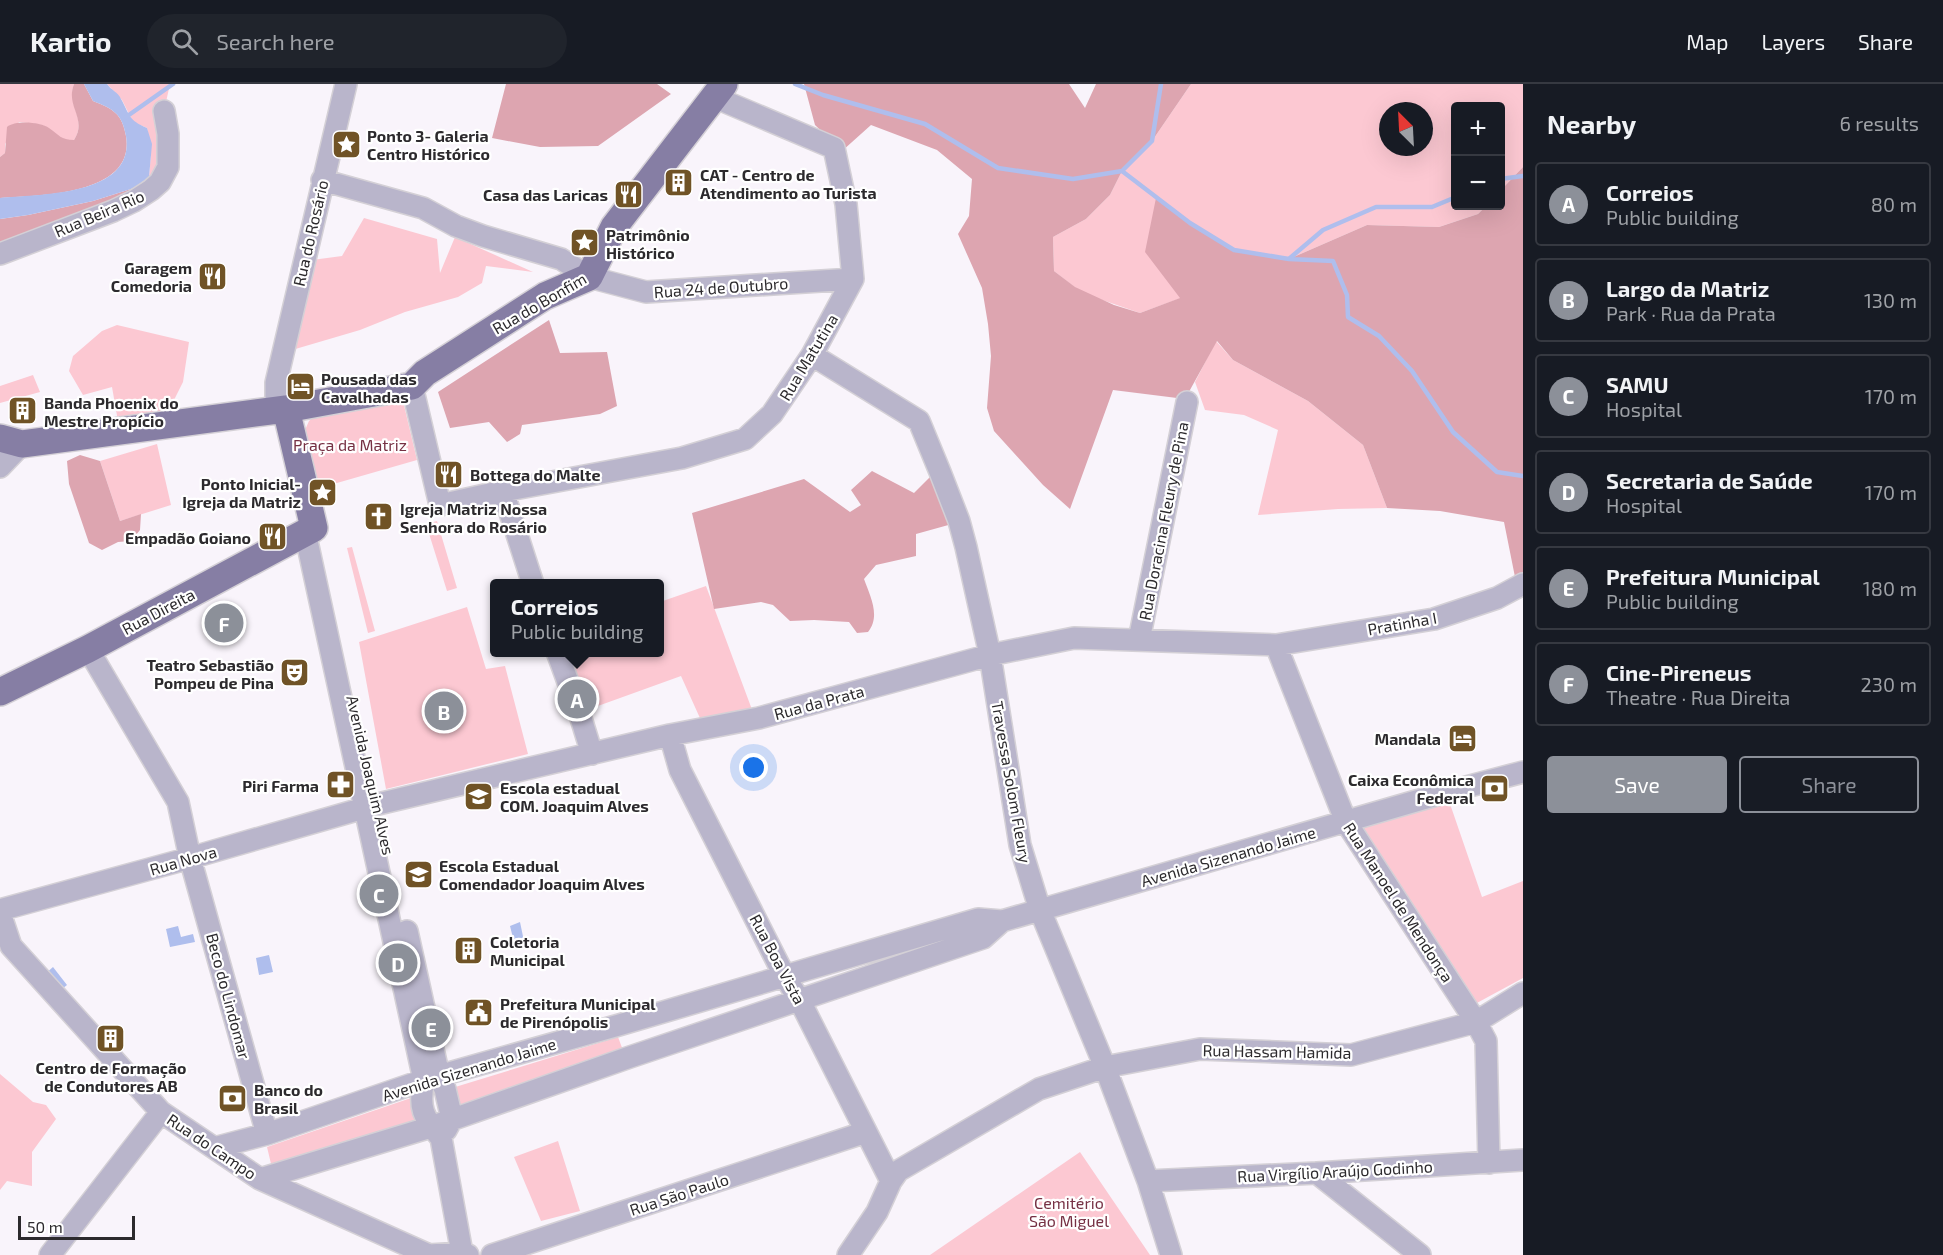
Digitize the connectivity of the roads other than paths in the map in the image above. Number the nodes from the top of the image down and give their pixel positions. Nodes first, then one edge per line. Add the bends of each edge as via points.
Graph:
1 (345, 84) edge
2 (719, 91) edge
3 (164, 111) dead end
4 (322, 180) junction
5 (0, 254) edge
6 (589, 277) junction
7 (853, 279) junction
8 (812, 355) junction
9 (412, 386) junction
10 (1186, 402) dead end
11 (281, 410) junction
12 (11, 441) edge
13 (0, 467) edge
14 (502, 491) junction
15 (310, 530) junction
16 (531, 579) edge
17 (1523, 584) edge
18 (1139, 640) junction
19 (1276, 645) junction
20 (88, 649) junction
21 (990, 655) junction
22 (559, 657) edge
23 (0, 692) edge
24 (670, 735) junction
25 (592, 754) junction
26 (1523, 772) edge
27 (372, 805) junction
28 (1346, 822) junction
29 (190, 858) junction
30 (1040, 910) junction
31 (0, 912) edge
32 (1002, 921) junction
33 (785, 977) junction
34 (1523, 993) edge
35 (800, 1001) junction
36 (1476, 1022) junction
37 (619, 1025) junction
38 (630, 1057) junction
39 (1105, 1067) junction
40 (431, 1078) junction
41 (161, 1112) junction
42 (452, 1119) junction
43 (436, 1132) junction
44 (866, 1132) junction
45 (267, 1134) junction
46 (214, 1148) junction
47 (1523, 1160) edge
48 (1489, 1163) junction
49 (1317, 1173) junction
50 (260, 1179) junction
51 (891, 1181) junction
52 (1148, 1181) junction
53 (465, 1254) edge
54 (50, 1255) edge
55 (429, 1255) edge
56 (492, 1255) edge
57 (848, 1255) edge
58 (1171, 1255) edge
59 (1420, 1255) edge

1 - 4 street, Rua do Rosário
2 - 6 main road, Rua do Bonfim via 614,227
2 - 7 street via 834,148 846,204
3 - 5 street, Rua Beira Rio via 168,167 152,190 113,211
4 - 6 street, Rua 24 de Outubro via 423,208 474,233 561,259
4 - 11 street, Rua do Rosário via 276,383
6 - 7 street, Rua 24 de Outubro via 646,292
6 - 9 main road, Rua do Bonfim via 545,296 424,374
7 - 8 street, Rua Matutina
8 - 14 street, Rua Matutina via 772,414 746,439 682,458
8 - 21 street, Travessa Solom Fleury via 919,421 959,521
9 - 11 main road, Rua do Bonfim
9 - 14 street, Rua Matutina via 440,505
10 - 18 street, Rua Doracina Fleury de Pina
11 - 12 main road, Rua do Bonfim
11 - 15 main road, Avenida Joaquim Alves
12 - 13 street
14 - 16 street
15 - 20 main road, Rua Direita
15 - 27 street, Avenida Joaquim Alves
17 - 19 street, Pratinha I via 1497,598 1434,619
18 - 19 street, Rua da Prata
18 - 21 street, Rua da Prata via 1074,638
19 - 28 street, Rua Manoel de Mendonça
20 - 23 main road, Rua Direita
20 - 29 street, Beco do Lindomar via 178,802
21 - 24 street, Rua da Prata via 759,718
21 - 30 street, Travessa Solom Fleury via 1020,845
22 - 25 street
24 - 25 street, Rua da Prata
24 - 33 street, Rua Boa Vista via 680,770
25 - 27 street, Rua da Prata
26 - 28 street, Avenida Sizenando Jaime
27 - 29 street, Rua Nova
27 - 40 street, Avenida Joaquim Alves
28 - 30 street, Avenida Sizenando Jaime
28 - 36 street, Rua Manoel de Mendonça
29 - 31 street, Rua Nova
29 - 45 street, Beco do Lindomar
30 - 32 street, Avenida Sizenando Jaime
30 - 39 street, Travessa Solom Fleury
31 - 41 street, Rua do Campo via 11,946
32 - 33 street, Avenida Sizenando Jaime via 978,919
32 - 35 street, Avenida Sizenando Jaime via 983,938
33 - 35 street, Rua Boa Vista
33 - 37 street, Avenida Sizenando Jaime
34 - 36 street, Rua Hassam Hamida
35 - 38 street, Avenida Sizenando Jaime
35 - 44 street, Rua Boa Vista
36 - 39 street, Rua Hassam Hamida via 1351,1055 1200,1049
36 - 48 street, Rua Manoel de Mendonça via 1486,1041
37 - 38 street
37 - 40 street, Avenida Sizenando Jaime
38 - 42 street, Avenida Sizenando Jaime
39 - 51 street, Rua Hassam Hamida via 1039,1089 898,1171
39 - 52 street, Travessa Solom Fleury
40 - 42 street, Avenida Joaquim Alves via 445,1089
40 - 43 street, Avenida Joaquim Alves via 420,1096 422,1111
40 - 45 street, Avenida Sizenando Jaime
41 - 46 street, Rua do Campo
41 - 54 street
42 - 43 street, Avenida Sizenando Jaime
43 - 50 street, Avenida Sizenando Jaime
43 - 53 street, Avenida Joaquim Alves
44 - 51 street, Rua Boa Vista
44 - 56 street, Rua São Paulo
45 - 46 street, Avenida Sizenando Jaime
46 - 50 street, Rua do Campo
47 - 48 street, Rua Virgílio Araújo Godinho
48 - 49 street, Rua Virgílio Araújo Godinho
49 - 52 street, Rua Virgílio Araújo Godinho
49 - 59 street
50 - 55 street, Rua do Campo
51 - 57 street via 877,1212
52 - 58 street, Travessa Solom Fleury
53 - 55 street, Rua do Campo

